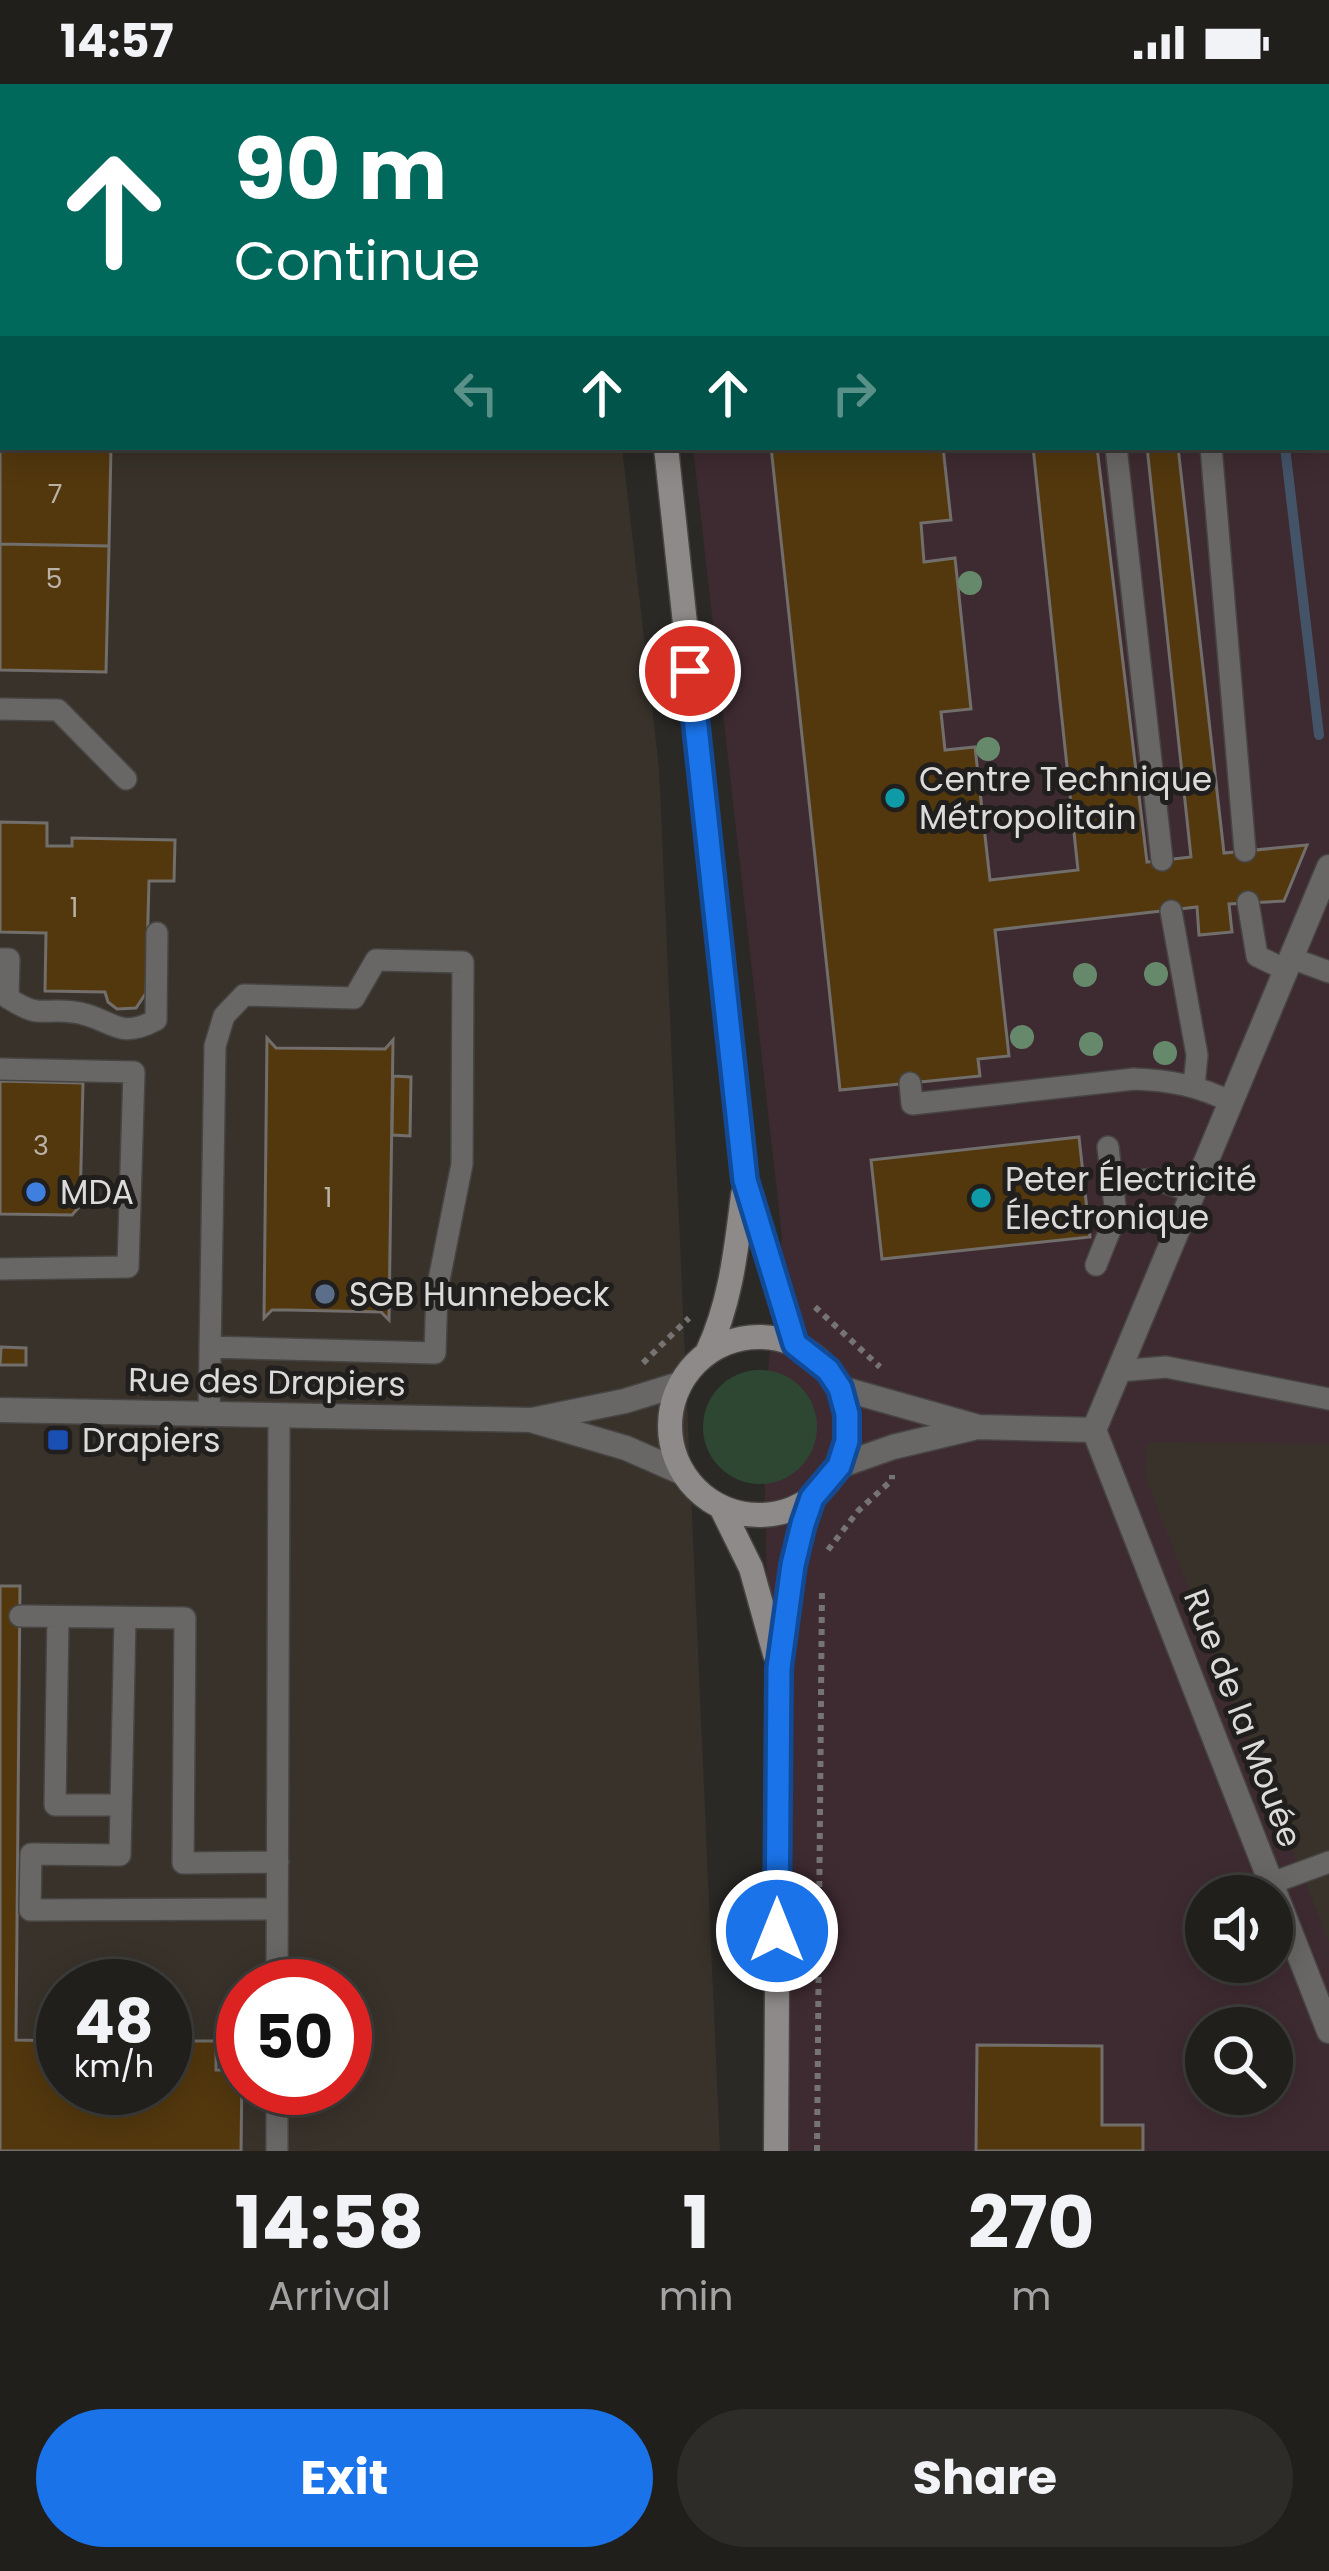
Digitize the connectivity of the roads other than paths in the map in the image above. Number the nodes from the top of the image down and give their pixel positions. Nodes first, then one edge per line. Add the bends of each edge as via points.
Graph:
1 (666, 450) edge
2 (1116, 450) edge
3 (1210, 450) edge
4 (0, 709) edge
5 (126, 779) dead end
6 (1245, 851) dead end
7 (1162, 860) dead end
8 (1326, 880) edge
9 (1248, 902) dead end
10 (1172, 911) dead end
11 (157, 932) dead end
12 (0, 959) edge
13 (1288, 964) junction
14 (1329, 972) edge
15 (0, 1069) edge
16 (910, 1083) dead end
17 (1194, 1086) junction
18 (1231, 1102) junction
19 (1108, 1147) dead end
20 (745, 1180) junction
21 (1112, 1184) junction
22 (1193, 1192) junction
23 (1096, 1265) dead end
24 (0, 1269) edge
25 (795, 1344) junction
26 (210, 1347) junction
27 (707, 1353) junction
28 (1119, 1370) junction
29 (680, 1384) junction
30 (840, 1388) junction
31 (1329, 1400) edge
32 (0, 1410) edge
33 (209, 1415) junction
34 (279, 1416) junction
35 (532, 1420) junction
36 (977, 1427) junction
37 (1094, 1430) junction
38 (839, 1466) junction
39 (683, 1473) junction
40 (812, 1498) junction
41 (721, 1507) junction
42 (20, 1616) dead end
43 (58, 1617) junction
44 (125, 1618) junction
45 (779, 1668) junction
46 (121, 1805) junction
47 (278, 1862) junction
48 (1329, 1862) edge
49 (1269, 1875) edge
50 (1293, 1875) edge
51 (278, 1909) junction
52 (1293, 1938) edge
53 (278, 1959) edge
54 (1329, 2031) edge
55 (277, 2115) edge
56 (277, 2151) edge
57 (776, 2151) edge

1 - 20 main road
2 - 7 lane
3 - 6 lane
4 - 5 lane via 58,710
8 - 13 street
9 - 13 lane via 1257,956
10 - 17 lane via 1197,1055
11 - 12 lane via 156,1020 137,1030 75,1012 32,1013 8,998 9,959
13 - 14 lane
13 - 18 street
15 - 24 lane via 134,1072 128,1267
16 - 17 lane via 912,1105 1134,1079
17 - 18 lane
18 - 22 street
19 - 21 lane
20 - 25 main road
20 - 27 main road via 731,1286
21 - 22 lane via 1154,1179
21 - 23 lane via 1116,1214
22 - 28 street
25 - 27 main road via 765,1336
25 - 30 main road
26 - 26 lane via 215,1046 224,1016 244,995 354,998 376,960 463,962 462,1164 437,1290 435,1353
26 - 33 lane
27 - 29 main road
28 - 31 lane via 1166,1367
28 - 37 street
29 - 35 street, Rue des Drapiers
29 - 39 main road via 671,1444
30 - 36 street
30 - 38 main road via 847,1427
32 - 33 street, Rue des Drapiers
33 - 34 street, Rue des Drapiers
34 - 35 street, Rue des Drapiers
34 - 47 lane
35 - 39 street, Rue des Drapiers
36 - 37 street
36 - 38 street
37 - 49 street, Rue de la Mouée
38 - 40 main road
39 - 41 main road
40 - 41 main road via 768,1515
40 - 45 main road
41 - 45 main road via 751,1568
42 - 43 lane
43 - 44 lane
43 - 46 lane via 55,1804
44 - 46 lane
44 - 47 lane via 185,1618 183,1863
45 - 57 main road
46 - 51 lane via 120,1855 31,1854 24,1910
47 - 51 lane
48 - 50 lane
51 - 53 lane
52 - 54 street, Rue de la Mouée
55 - 56 lane

